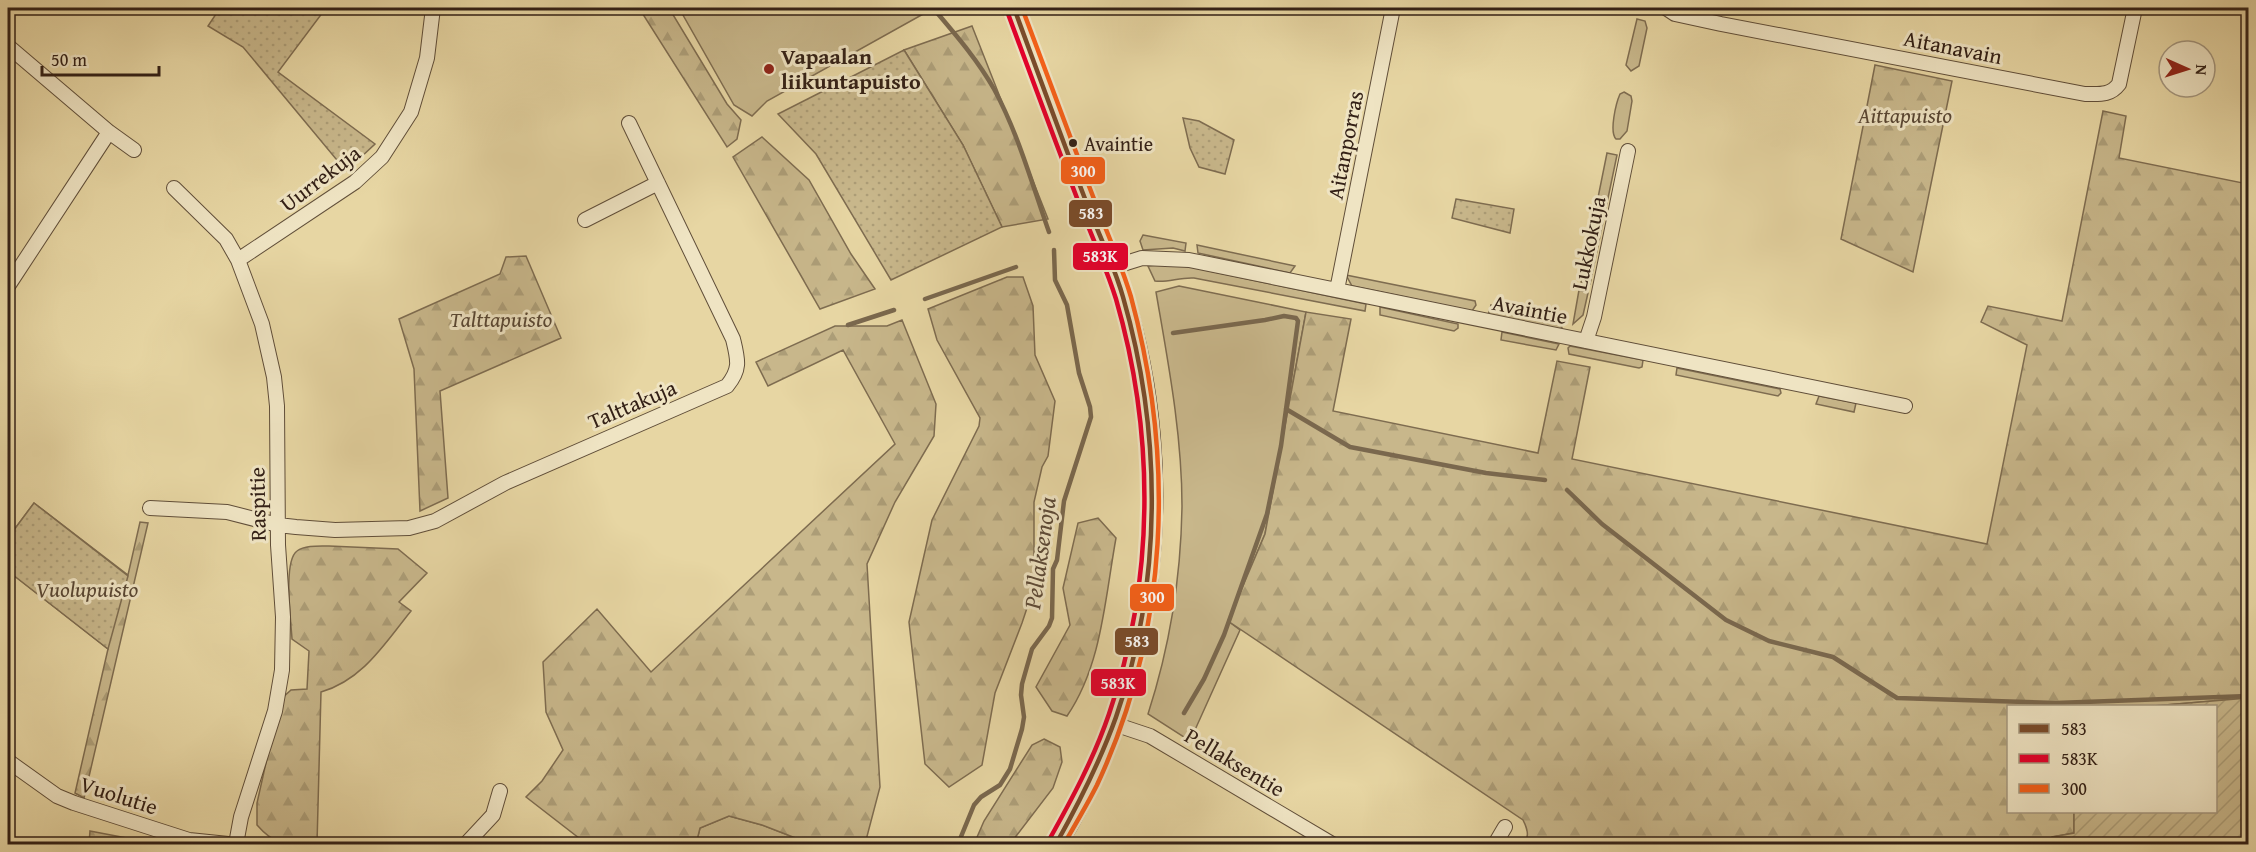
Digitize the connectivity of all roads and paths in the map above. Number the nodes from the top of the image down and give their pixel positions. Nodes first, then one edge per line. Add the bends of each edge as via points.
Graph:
1 (433, 8) edge
2 (1014, 8) edge
3 (1393, 8) edge
4 (1666, 8) edge
5 (2135, 8) edge
6 (8, 46) edge
7 (628, 123) dead end
8 (109, 132) junction
9 (134, 150) dead end
10 (1628, 151) dead end
11 (658, 183) junction
12 (174, 188) dead end
13 (585, 220) dead end
14 (238, 260) junction
15 (1113, 267) junction
16 (8, 286) edge
17 (1337, 290) junction
18 (1586, 341) junction
19 (1905, 406) dead end
20 (150, 508) dead end
21 (278, 525) junction
22 (1114, 723) junction
23 (8, 761) edge
24 (500, 791) dead end
25 (1505, 827) dead end
26 (228, 844) edge
27 (236, 844) edge
28 (466, 844) edge
29 (1056, 844) edge
30 (1332, 844) edge
31 (1495, 844) edge

1 - 14 street, Uurrekuja via 427,58 411,112 382,157 355,182
2 - 15 street
3 - 17 street, Aitanporras
4 - 5 street, Aitanavain via 1674,14 1702,20 2103,95 2113,92 2119,84
6 - 8 street
7 - 11 street, Talttakuja
8 - 9 street
8 - 16 street
10 - 18 street, Lukkokuja
11 - 13 street
11 - 21 street, Talttakuja via 733,339 738,363 727,386 505,483 435,521 410,528 335,530
12 - 14 street, Raspitie via 226,239
14 - 21 street, Raspitie via 262,324 274,377
15 - 17 street, Avaintie via 1142,258 1189,260
15 - 22 street via 1139,366 1152,465 1144,604 1134,656
17 - 18 street, Avaintie
18 - 19 street, Avaintie
20 - 21 street, Talttakuja via 227,512
21 - 27 street, Raspitie via 282,670 275,711
22 - 29 street via 1088,787
22 - 30 street, Pellaksentie via 1150,736
23 - 26 street, Vuolutie via 57,796 74,803 189,840
24 - 28 street via 493,815
25 - 31 street

